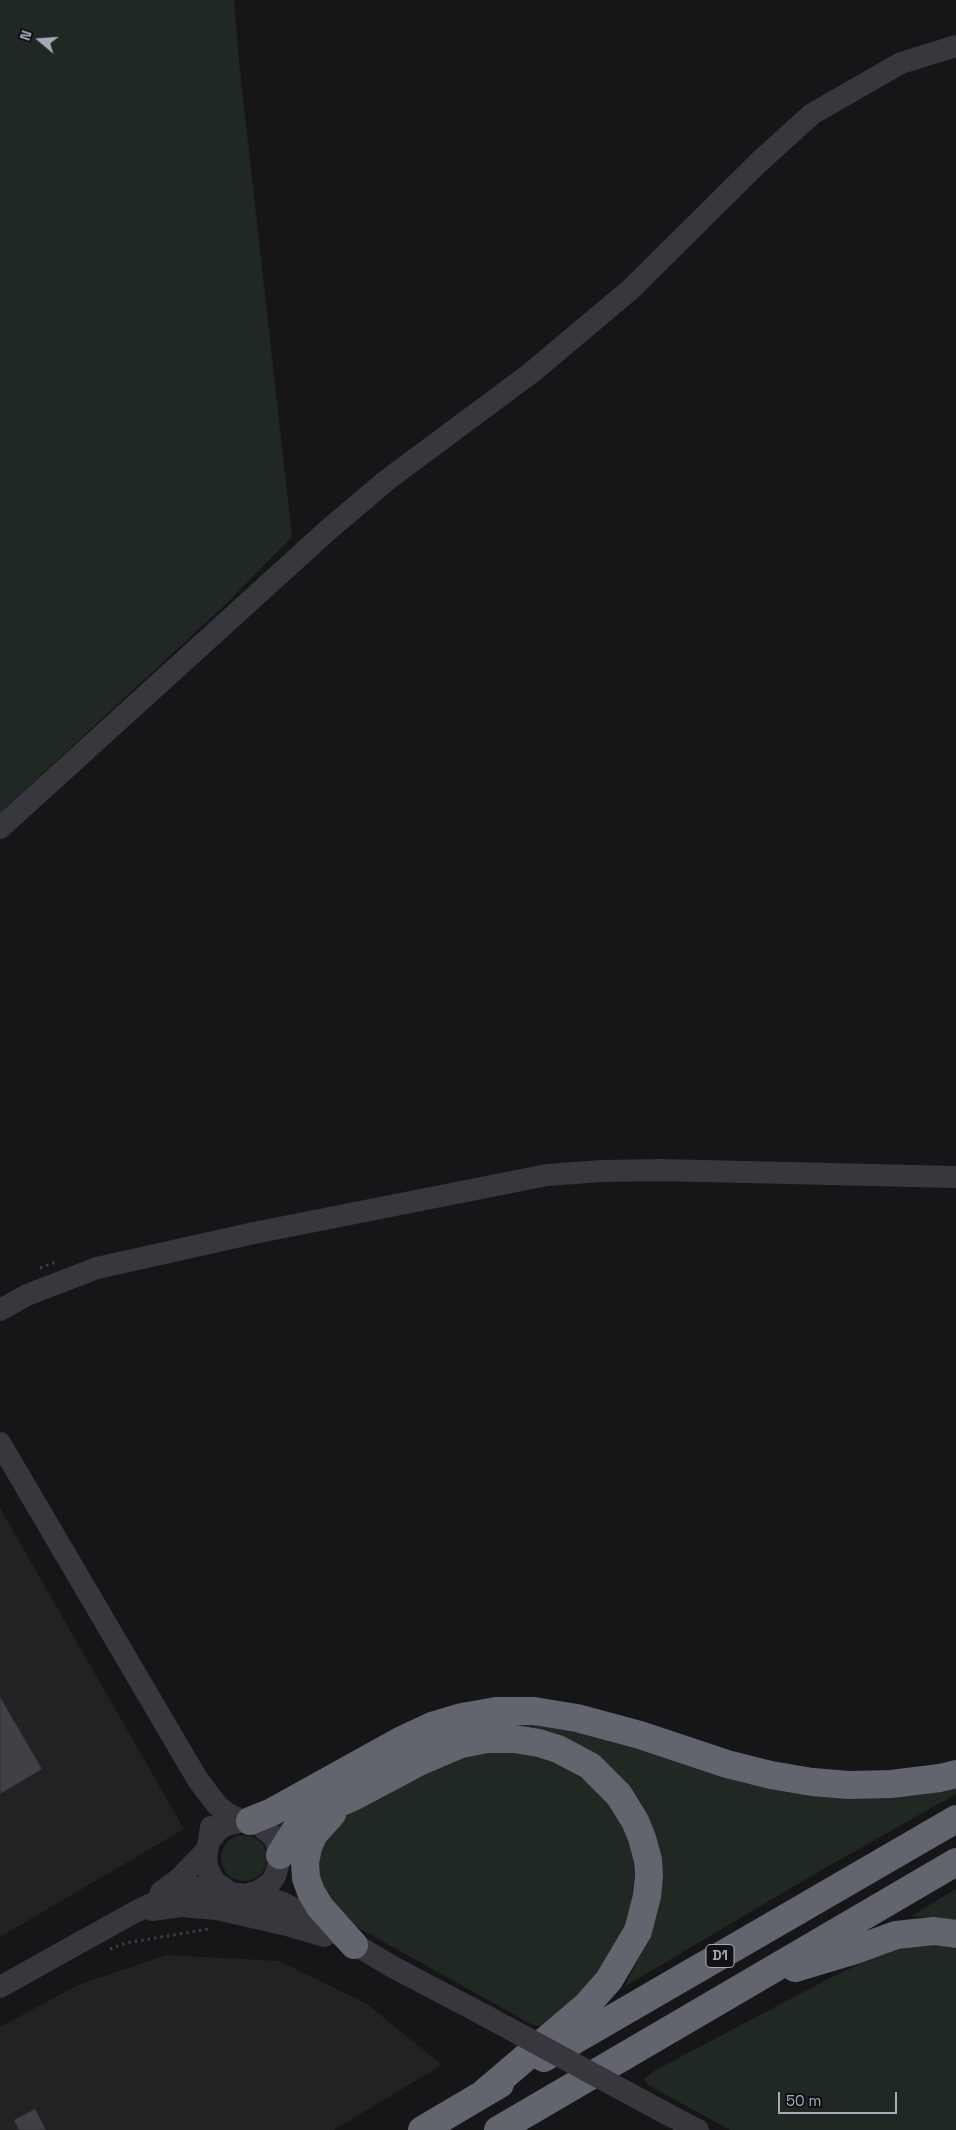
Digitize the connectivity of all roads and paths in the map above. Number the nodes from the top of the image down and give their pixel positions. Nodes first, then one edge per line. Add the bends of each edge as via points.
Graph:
1 (956, 46) edge
2 (0, 828) edge
3 (956, 1177) edge
4 (0, 1310) edge
5 (0, 1443) edge
6 (956, 1774) edge
7 (198, 1780) junction
8 (355, 1796) junction
9 (956, 1819) edge
10 (246, 1821) junction
11 (208, 1846) junction
12 (279, 1860) junction
13 (956, 1862) edge
14 (238, 1894) junction
15 (132, 1913) junction
16 (313, 1918) junction
17 (212, 1928) dead end
18 (956, 1934) edge
19 (354, 1945) junction
20 (109, 1949) dead end
21 (752, 1981) junction
22 (0, 1987) edge
23 (484, 2094) junction
24 (422, 2130) edge
25 (498, 2130) edge
26 (698, 2130) edge

1 - 2 street via 901,63 812,114 631,289 531,373 387,480
3 - 4 street via 661,1170 547,1175 254,1233 97,1268 27,1295
5 - 7 street
6 - 10 highway via 891,1784 812,1782 727,1764 577,1718 534,1711 496,1711 432,1726 272,1812
7 - 10 street via 217,1805 228,1814
7 - 11 street via 209,1810
8 - 12 highway via 306,1819 291,1835
8 - 19 highway via 314,1834 305,1863 311,1892
8 - 23 highway via 461,1744 487,1739 539,1742 576,1758 604,1779 623,1800 642,1838 649,1876 647,1896 638,1931 610,1980 586,2006
9 - 23 highway, D1
10 - 11 street via 218,1830
10 - 12 street via 269,1832 277,1845
11 - 14 street via 206,1864 210,1876 220,1887
11 - 15 street via 180,1878
12 - 14 street via 275,1876 265,1887 253,1893
12 - 16 street via 286,1886
13 - 21 highway, D1
14 - 15 street via 196,1887 178,1891
14 - 16 street via 281,1902
15 - 19 street via 181,1906 217,1909
15 - 22 street
16 - 19 street
17 - 20 path
18 - 21 highway via 934,1931 896,1935
19 - 26 street, bridge
21 - 25 highway, D1
23 - 24 highway, D1

